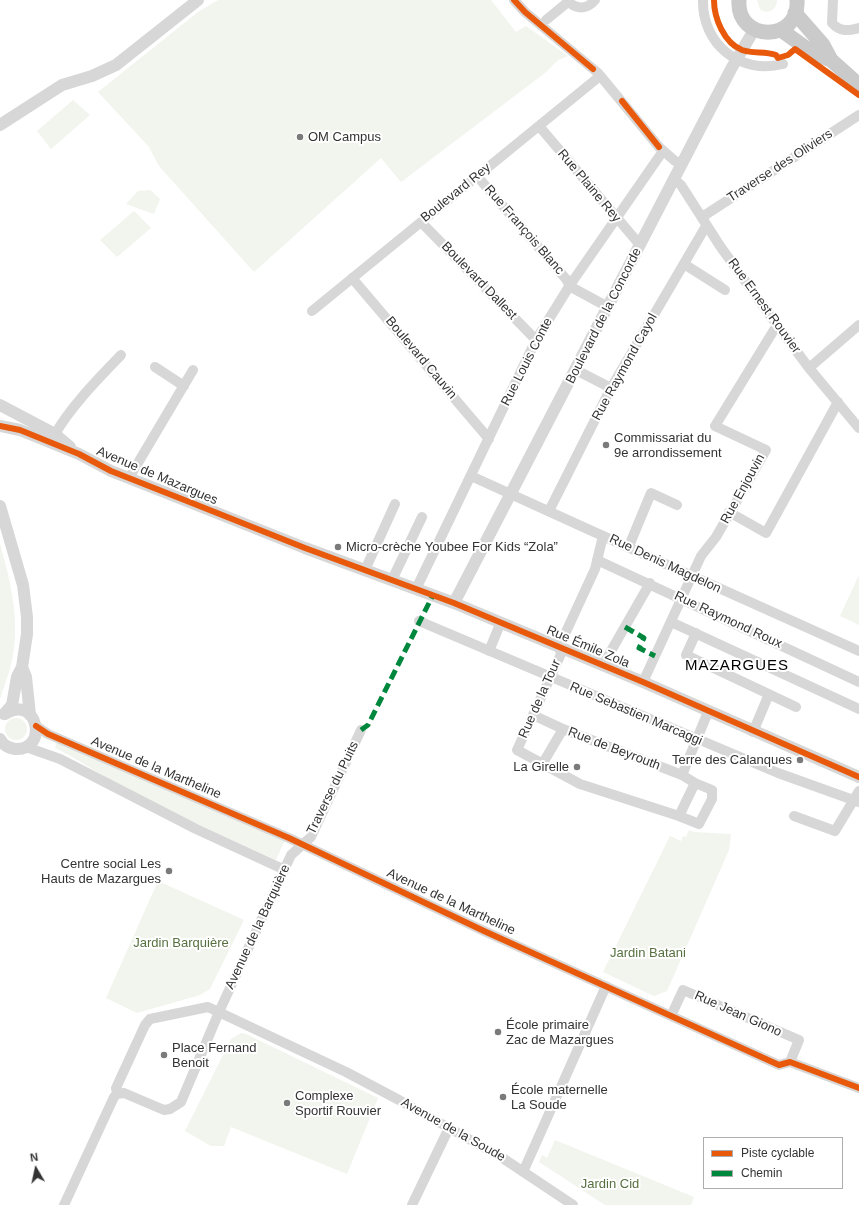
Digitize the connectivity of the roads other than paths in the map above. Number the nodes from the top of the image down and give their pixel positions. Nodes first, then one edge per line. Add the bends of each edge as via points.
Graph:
1 (198, 0) edge
2 (514, 0) edge
3 (595, 0) edge
4 (703, 0) edge
5 (738, 0) edge
6 (833, 0) edge
7 (568, 1) edge
8 (796, 6) edge
9 (546, 20) dead end
10 (859, 28) edge
11 (754, 30) junction
12 (781, 30) junction
13 (736, 60) junction
14 (831, 60) junction
15 (783, 64) dead end
16 (600, 76) junction
17 (859, 85) edge
18 (859, 115) edge
19 (0, 124) edge
20 (539, 126) junction
21 (663, 151) junction
22 (682, 163) junction
23 (477, 176) junction
24 (674, 179) junction
25 (616, 218) junction
26 (422, 222) junction
27 (704, 222) junction
28 (640, 245) junction
29 (684, 264) junction
30 (352, 278) junction
31 (570, 285) junction
32 (725, 290) dead end
33 (608, 307) junction
34 (312, 311) dead end
35 (777, 324) junction
36 (859, 325) edge
37 (536, 340) junction
38 (121, 355) dead end
39 (155, 367) dead end
40 (809, 368) junction
41 (193, 370) dead end
42 (576, 370) junction
43 (184, 386) junction
44 (611, 388) junction
45 (838, 402) junction
46 (0, 405) edge
47 (0, 426) edge
48 (859, 428) edge
49 (55, 434) junction
50 (489, 439) junction
51 (79, 454) junction
52 (471, 476) junction
53 (129, 478) junction
54 (511, 494) junction
55 (395, 504) dead end
56 (677, 505) dead end
57 (0, 506) edge
58 (550, 511) junction
59 (729, 512) junction
60 (422, 517) dead end
61 (603, 536) junction
62 (629, 546) junction
63 (305, 548) joint
64 (597, 560) junction
65 (365, 570) junction
66 (692, 576) junction
67 (392, 580) junction
68 (650, 583) junction
69 (416, 589) junction
70 (682, 598) junction
71 (454, 603) junction
72 (419, 621) dead end
73 (501, 622) junction
74 (671, 622) junction
75 (696, 633) junction
76 (559, 647) junction
77 (489, 651) junction
78 (859, 651) edge
79 (603, 665) junction
80 (22, 667) junction
81 (550, 678) junction
82 (643, 682) junction
83 (859, 682) edge
84 (769, 694) junction
85 (796, 707) dead end
86 (859, 710) edge
87 (708, 712) junction
88 (30, 714) junction
89 (534, 715) junction
90 (2, 717) edge
91 (36, 726) junction
92 (563, 728) junction
93 (361, 730) dead end
94 (753, 732) junction
95 (0, 739) edge
96 (697, 739) junction
97 (20, 748) junction
98 (0, 754) edge
99 (544, 763) junction
100 (682, 775) junction
101 (858, 777) edge
102 (695, 783) junction
103 (859, 790) edge
104 (857, 801) edge
105 (679, 816) junction
106 (794, 816) dead end
107 (302, 845) junction
108 (284, 870) junction
109 (606, 986) junction
110 (219, 1012) junction
111 (671, 1016) junction
112 (790, 1062) junction
113 (859, 1088) edge
114 (117, 1094) junction
115 (449, 1128) junction
116 (523, 1172) junction
117 (64, 1205) edge
118 (412, 1205) edge
119 (573, 1205) edge

1 - 19 street via 116,65 62,85
2 - 16 street
3 - 7 street via 591,5 580,8
4 - 13 street via 705,22 715,42
5 - 11 main road via 743,20
6 - 10 street via 832,23 836,28 850,31
7 - 9 street
8 - 12 main road via 787,26
8 - 14 main road
11 - 12 main road via 766,33
11 - 13 street, Boulevard de la Concorde
12 - 14 main road via 812,53
13 - 15 street via 759,67
13 - 22 street, Boulevard de la Concorde
14 - 17 main road
16 - 20 street, Boulevard Rey
16 - 21 street
18 - 27 street, Traverse des Oliviers
20 - 23 street, Boulevard Rey
20 - 25 street, Rue Plaine Rey
21 - 22 street via 675,161
21 - 25 street, Rue Louis Conte
22 - 24 street, Boulevard de la Concorde
23 - 26 street, Boulevard Rey
23 - 31 street, Rue François Blanc
24 - 27 street, Rue Ernest Rouvier via 681,185
24 - 28 street, Boulevard de la Concorde
25 - 28 street, Rue Plaine Rey
25 - 31 street, Rue Louis Conte
26 - 30 street, Boulevard Rey
26 - 37 street, Boulevard Dallest
27 - 29 street, Rue Raymond Cayol
27 - 35 street, Rue Ernest Rouvier
28 - 33 street, Boulevard de la Concorde
29 - 32 street
29 - 44 street, Rue Raymond Cayol
30 - 34 street, Boulevard Rey
30 - 50 street, Boulevard Cauvin
31 - 33 street
31 - 37 street, Rue Louis Conte
33 - 42 street, Boulevard de la Concorde
35 - 40 street, Rue Ernest Rouvier
35 - 59 street, Rue Enjouvin via 715,426 766,450
36 - 40 street
37 - 50 street, Rue Louis Conte
38 - 49 street via 98,379
39 - 43 street
40 - 45 street, Rue Ernest Rouvier
41 - 43 street
42 - 44 street
42 - 54 street, Boulevard de la Concorde
43 - 53 street
44 - 58 street, Rue Raymond Cayol
45 - 48 street, Rue Ernest Rouvier
45 - 59 street via 766,533
46 - 49 street, Avenue de Mazargues
47 - 51 street, Avenue de Mazargues via 20,430
49 - 51 street, Avenue de Mazargues
50 - 52 street, Rue Louis Conte
51 - 53 street, Avenue de Mazargues
52 - 54 street, Rue Denis Magdelon
52 - 69 street, Rue Louis Conte
53 - 63 street, Avenue de Mazargues
54 - 58 street, Rue Denis Magdelon
54 - 71 street, Boulevard de la Concorde
55 - 65 street
56 - 62 street via 651,492
57 - 80 street via 26,604 27,634
58 - 61 street, Rue Denis Magdelon
59 - 66 street, Rue Enjouvin via 716,537 701,556
60 - 67 street
61 - 62 street, Rue Denis Magdelon
61 - 64 street, Rue de la Tour
62 - 66 street, Rue Denis Magdelon
63 - 65 street, Rue Émile Zola
64 - 68 street, Rue Raymond Roux
64 - 76 street, Rue de la Tour
65 - 67 street, Rue Émile Zola
66 - 70 street, Rue Enjouvin
66 - 78 street, Rue Denis Magdelon
67 - 69 street, Rue Émile Zola
68 - 70 street, Rue Raymond Roux
68 - 79 street
69 - 71 street, Rue Émile Zola
70 - 74 street, Rue Enjouvin
70 - 83 street, Rue Raymond Roux
71 - 73 street, Rue Émile Zola
72 - 77 street, Rue Sebastien Marcaggi
73 - 76 street, Rue Émile Zola
73 - 77 street
74 - 75 street
74 - 82 street, Rue Enjouvin
75 - 84 street via 686,654
75 - 86 street
76 - 79 street, Rue Émile Zola
76 - 81 street, Rue de la Tour via 560,654
77 - 81 street, Rue Sebastien Marcaggi
79 - 82 street, Rue Émile Zola
80 - 88 street via 26,677
80 - 90 street via 17,677 12,705
81 - 89 street, Rue de la Tour
81 - 96 street, Rue Sebastien Marcaggi
82 - 87 street, Rue Émile Zola
84 - 85 street
84 - 94 street
87 - 94 street, Rue Émile Zola
87 - 96 street
88 - 90 street via 14,710
88 - 91 street
89 - 92 street, Rue de Beyrouth
89 - 99 street, Rue de la Tour via 517,750
91 - 97 street via 34,738
91 - 107 street, Avenue de la Martheline via 48,734
92 - 99 street
92 - 100 street, Rue de Beyrouth
93 - 107 street, Traverse du Puits via 311,837
94 - 101 street, Rue Émile Zola
95 - 97 street via 7,746
96 - 100 street
96 - 104 street, Rue Sebastien Marcaggi via 778,773
97 - 98 street
97 - 108 street via 60,759 196,829
99 - 105 street via 580,784
100 - 102 street, Rue de Beyrouth
102 - 105 street
102 - 105 street, Rue de Beyrouth via 712,790 712,799 698,824
103 - 104 street
104 - 106 street via 835,831
107 - 108 street, Avenue de la Barquière via 291,855
107 - 109 street, Avenue de la Martheline
108 - 110 street, Avenue de la Barquière
109 - 111 street, Avenue de la Martheline
109 - 116 street
110 - 114 street via 208,1007 150,1019 144,1025 116,1088
110 - 114 street, Avenue de la Barquière via 176,1106 164,1110 128,1095
110 - 115 street, Avenue de la Soude via 346,1072
111 - 112 street, Avenue de la Martheline via 779,1065
111 - 112 street, Rue Jean Giono via 682,990 798,1040
112 - 113 street, Avenue de la Martheline
114 - 117 street
115 - 116 street, Avenue de la Soude
115 - 118 street
116 - 119 street, Avenue de la Soude

